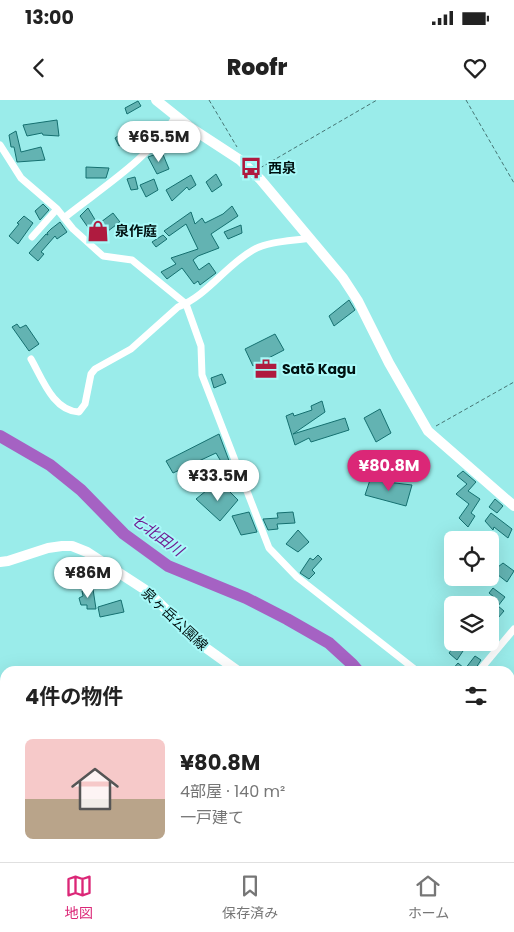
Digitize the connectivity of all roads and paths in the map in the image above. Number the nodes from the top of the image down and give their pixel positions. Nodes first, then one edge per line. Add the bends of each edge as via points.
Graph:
1 (156, 100) edge
2 (209, 100) edge
3 (377, 100) edge
4 (466, 100) edge
5 (176, 116) junction
6 (0, 145) edge
7 (240, 160) junction
8 (253, 172) junction
9 (514, 183) edge
10 (57, 209) junction
11 (64, 218) junction
12 (32, 237) dead end
13 (310, 238) junction
14 (186, 304) junction
15 (31, 359) dead end
16 (514, 382) edge
17 (428, 431) junction
18 (514, 506) edge
19 (0, 562) edge
20 (514, 629) edge
21 (231, 666) edge
22 (411, 666) edge
23 (483, 666) edge

1 - 5 street
2 - 7 path via 238,150
3 - 8 path
4 - 9 path
5 - 7 street
5 - 11 street via 151,149
6 - 10 street via 21,178
7 - 8 street
8 - 13 street
10 - 11 street
10 - 12 street
11 - 14 street via 104,256 132,260
13 - 14 street via 252,251
13 - 17 street via 358,302
14 - 15 street via 178,307 130,349 95,369 85,404 79,412 66,409 54,398
14 - 22 street via 201,346 202,375 269,548 297,577
16 - 17 path
17 - 18 street
19 - 21 street, 泉ヶ岳公園線 via 62,546 87,552 147,591 206,648
20 - 23 street

